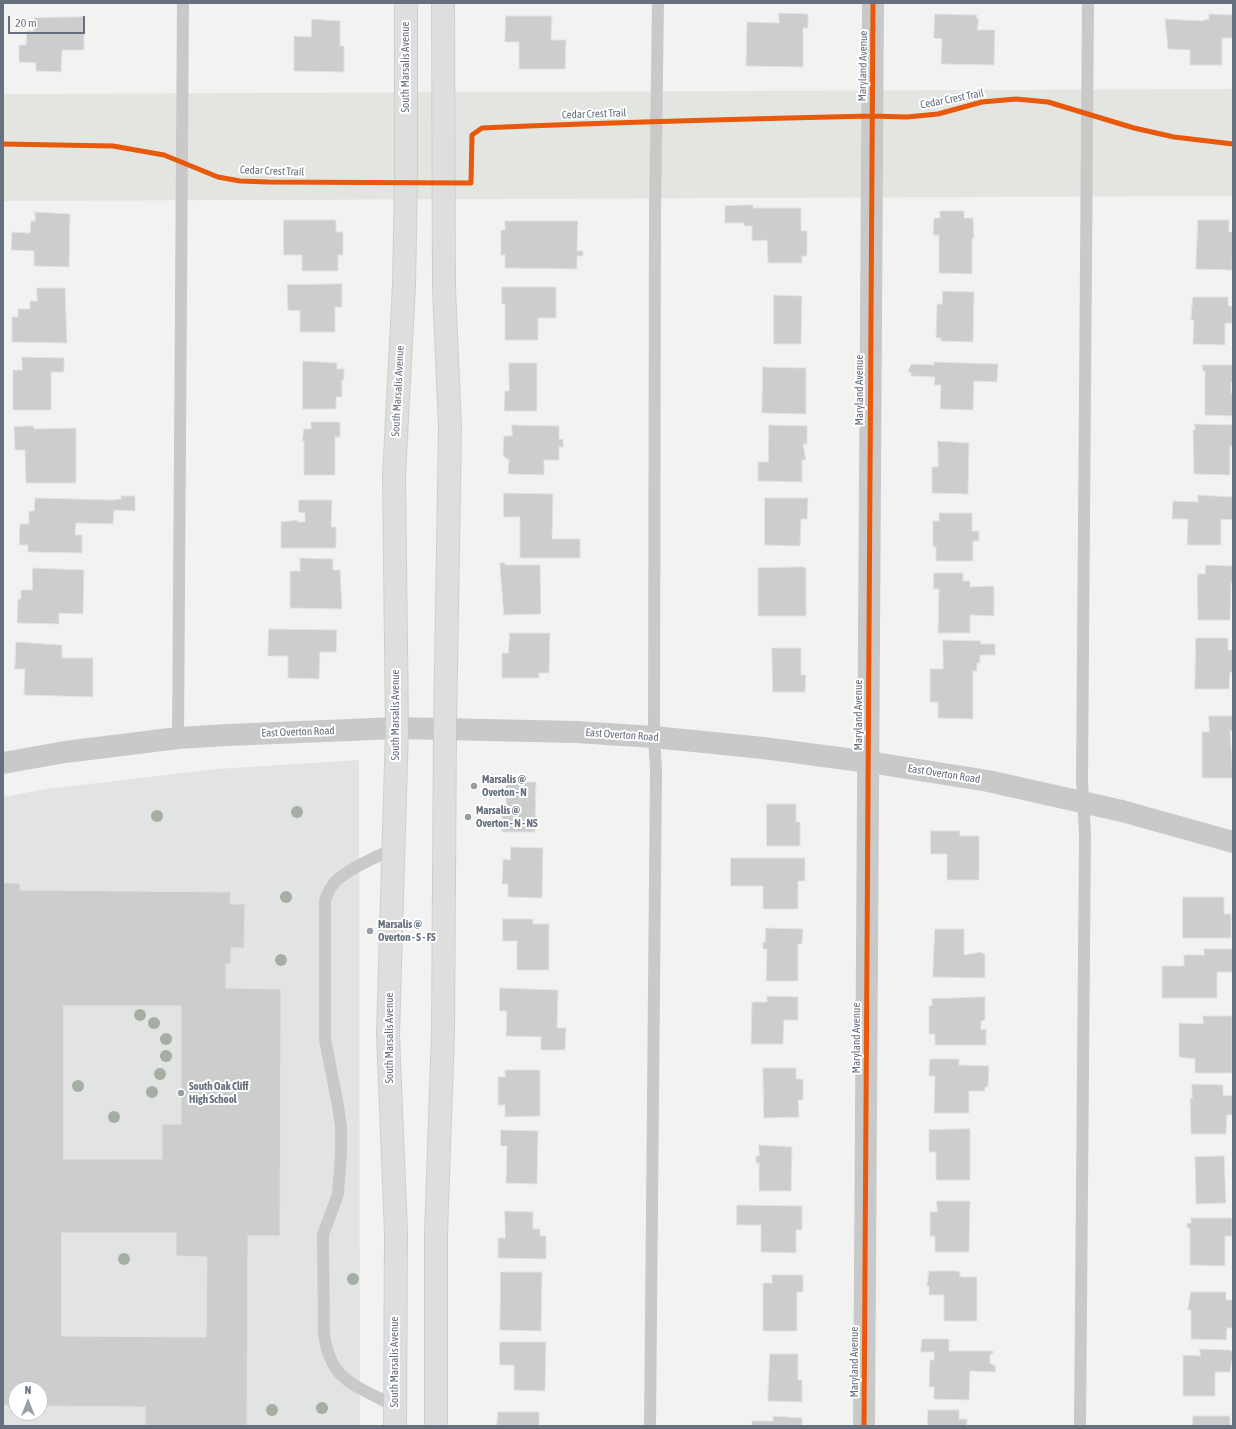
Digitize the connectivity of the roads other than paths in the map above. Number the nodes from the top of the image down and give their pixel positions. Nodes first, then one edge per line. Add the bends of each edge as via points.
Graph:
1 (183, 3) edge
2 (406, 3) edge
3 (443, 3) edge
4 (658, 3) edge
5 (873, 3) edge
6 (1088, 3) edge
7 (397, 728) junction
8 (445, 729) junction
9 (654, 737) junction
10 (178, 738) junction
11 (869, 762) junction
12 (3, 763) edge
13 (1083, 802) junction
14 (1233, 842) edge
15 (393, 849) junction
16 (395, 1416) edge
17 (436, 1426) edge
18 (650, 1426) edge
19 (864, 1426) edge
20 (1080, 1426) edge

1 - 10 lane
2 - 7 main road, South Marsalis Avenue via 404,285 394,476
3 - 8 main road via 444,288 450,426
4 - 9 lane
5 - 11 street, Maryland Avenue
6 - 13 lane
7 - 8 street, East Overton Road
7 - 10 street, East Overton Road
7 - 15 main road, South Marsalis Avenue
8 - 9 street, East Overton Road via 576,732
8 - 17 main road via 443,1032 436,1234
9 - 11 street, East Overton Road
9 - 18 lane via 656,785
10 - 12 street, East Overton Road via 65,752
11 - 13 street, East Overton Road via 988,781
11 - 19 street, Maryland Avenue
13 - 14 street, East Overton Road
13 - 20 lane via 1085,834
15 - 16 main road, South Marsalis Avenue via 388,1034 396,1233
15 - 16 lane via 343,876 332,885 325,900 325,1039 340,1120 341,1153 338,1194 323,1235 323,1242 324,1335 330,1362 344,1379

